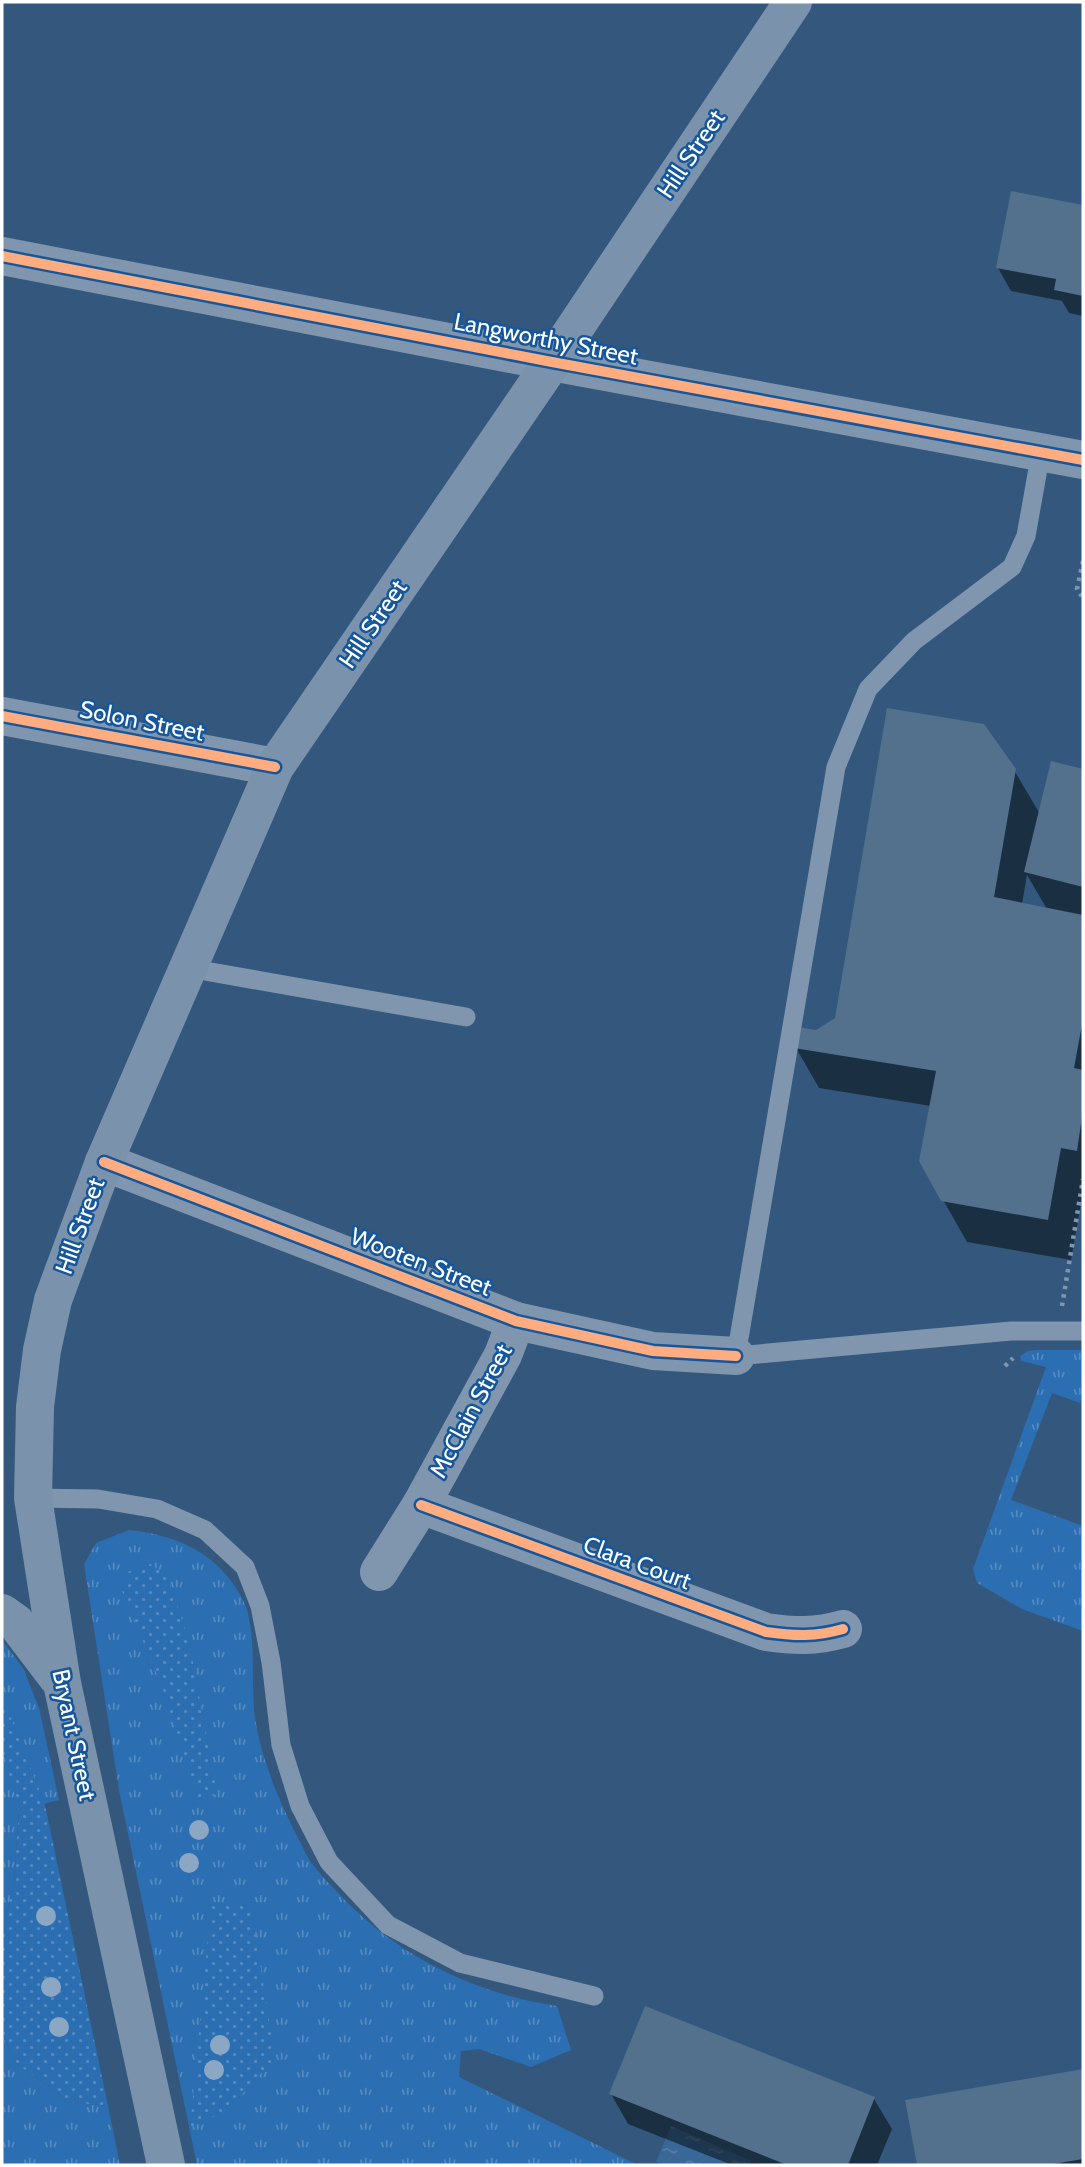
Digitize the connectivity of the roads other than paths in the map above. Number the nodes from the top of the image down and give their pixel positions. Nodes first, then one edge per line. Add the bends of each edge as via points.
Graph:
1 (793, 2) edge
2 (2, 256) edge
3 (552, 362) junction
4 (1041, 452) junction
5 (1083, 460) edge
6 (2, 716) edge
7 (275, 767) junction
8 (188, 968) junction
9 (466, 1017) dead end
10 (104, 1162) junction
11 (53, 1300) joint
12 (516, 1321) junction
13 (1083, 1331) edge
14 (736, 1356) junction
15 (17, 1499) edge
16 (421, 1505) junction
17 (379, 1572) dead end
18 (2, 1613) edge
19 (843, 1629) dead end
20 (62, 1682) junction
21 (594, 1996) dead end
22 (166, 2165) edge

1 - 3 main road, Hill Street
2 - 3 street, Langworthy Street
3 - 4 street, Langworthy Street
3 - 7 main road, Hill Street
4 - 5 street, Langworthy Street
4 - 14 lane via 1026,537 1012,567 914,641 868,689 836,767
6 - 7 street, Solon Street
7 - 8 main road, Hill Street
8 - 9 lane
8 - 10 main road, Hill Street
10 - 11 main road, Hill Street
10 - 12 street, Wooten Street
11 - 15 main road, Bryant Street
12 - 14 street, Wooten Street via 653,1351
12 - 16 street, McClain Street via 503,1355
13 - 14 lane via 1011,1331
15 - 20 main road, Bryant Street
15 - 21 lane via 98,1499 157,1509 205,1530 245,1567 260,1606 281,1745 300,1806 329,1862 387,1925 460,1963
16 - 17 street, McClain Street
16 - 19 street, Clara Court via 766,1632 819,1635
18 - 20 main road via 16,1623
20 - 22 main road, Bryant Street

